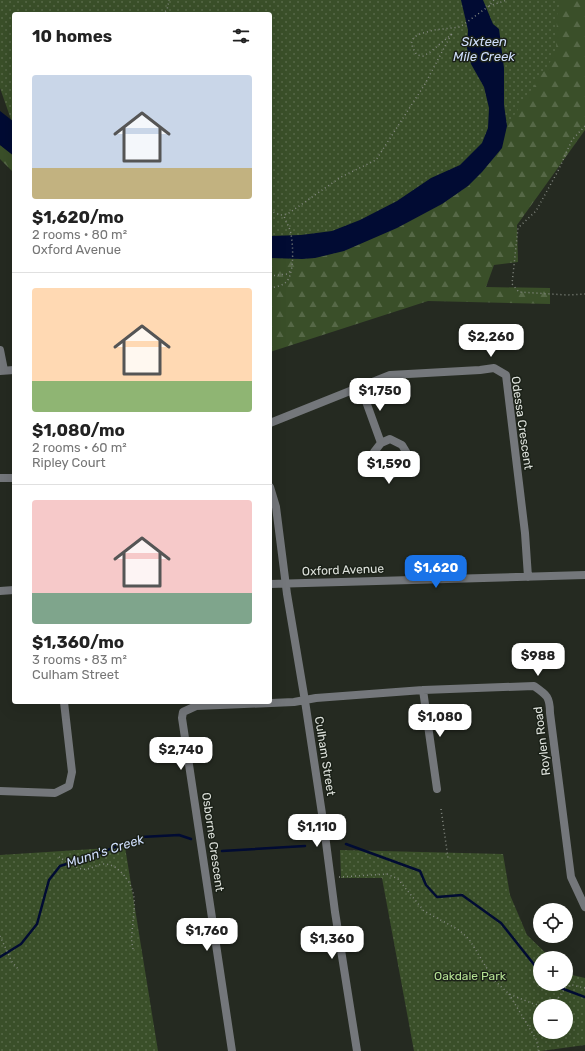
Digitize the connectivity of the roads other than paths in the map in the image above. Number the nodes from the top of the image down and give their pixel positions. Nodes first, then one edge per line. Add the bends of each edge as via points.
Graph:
1 (0, 350) edge
2 (12, 370) edge
3 (2, 371) edge
4 (362, 386) junction
5 (272, 422) edge
6 (381, 442) junction
7 (0, 478) edge
8 (12, 478) edge
9 (272, 494) edge
10 (585, 575) edge
11 (528, 577) junction
12 (272, 584) edge
13 (286, 584) junction
14 (12, 590) edge
15 (0, 591) edge
16 (423, 690) junction
17 (305, 701) junction
18 (272, 703) edge
19 (64, 704) edge
20 (240, 704) edge
21 (437, 789) dead end
22 (0, 791) edge
23 (585, 907) edge
24 (232, 1051) edge
25 (357, 1051) edge

1 - 3 street
2 - 3 street
4 - 5 street, Odessa Crescent
4 - 6 street
4 - 11 street, Odessa Crescent via 390,375 494,368 506,375
6 - 6 street via 374,452 375,466 388,476 400,471 408,456 402,445 390,439
7 - 8 street
9 - 13 street
10 - 11 street, Oxford Avenue
11 - 13 street, Oxford Avenue
12 - 13 street, Oxford Avenue
13 - 17 street, Culham Street
14 - 15 street
16 - 17 street, Roylen Road
16 - 21 street
16 - 23 street, Roylen Road via 534,686 545,693 550,701 571,877
17 - 18 street, Osborne Crescent
17 - 25 street, Culham Street
19 - 22 street via 72,772 69,786 55,793
20 - 24 street, Osborne Crescent via 196,706 183,712 182,718

